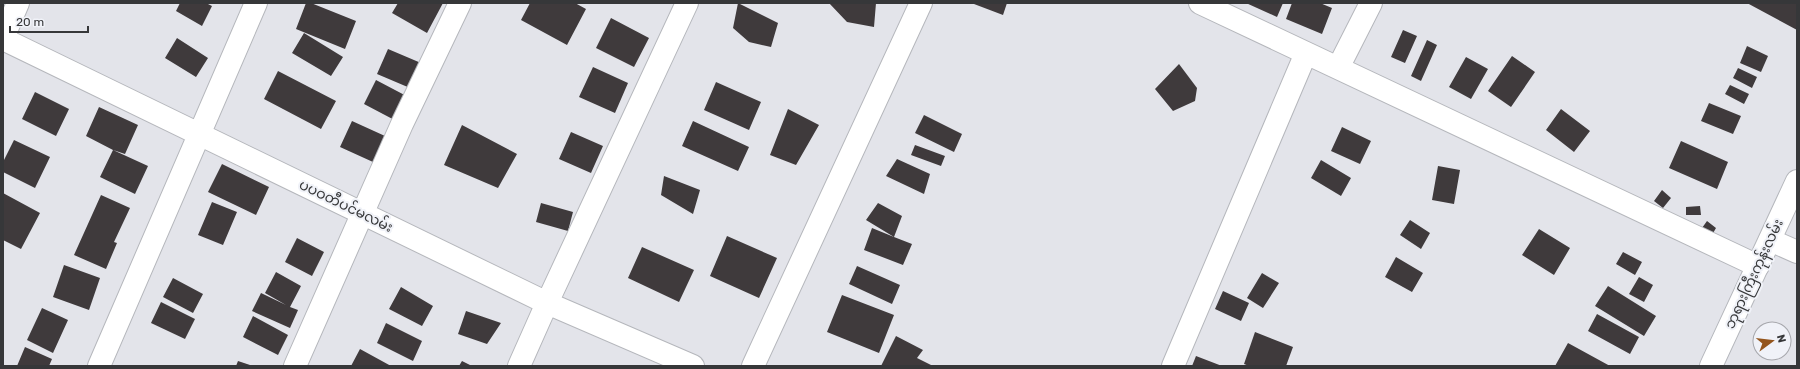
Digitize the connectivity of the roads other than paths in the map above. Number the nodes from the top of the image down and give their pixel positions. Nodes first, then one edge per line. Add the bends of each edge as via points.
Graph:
1 (18, 3) edge
2 (256, 3) edge
3 (460, 3) edge
4 (687, 3) edge
5 (921, 3) edge
6 (1200, 3) edge
7 (1371, 3) edge
8 (3, 38) edge
9 (1306, 53) junction
10 (1338, 68) junction
11 (200, 135) junction
12 (1797, 181) edge
13 (1792, 205) edge
14 (362, 213) junction
15 (1770, 240) junction
16 (1797, 252) edge
17 (1758, 266) junction
18 (547, 303) junction
19 (98, 366) edge
20 (295, 366) edge
21 (519, 366) edge
22 (693, 366) edge
23 (753, 366) edge
24 (1173, 366) edge
25 (1711, 366) edge

1 - 8 street
2 - 11 street
3 - 14 street
4 - 18 street
5 - 23 street
6 - 9 street
7 - 10 street
8 - 11 street, ပပဝတီပင်မလမ်း
9 - 10 street
9 - 24 street
10 - 17 street
11 - 14 street, ပပဝတီပင်မလမ်း
11 - 19 street
12 - 13 street, ဘုရားကြီးကုန်းလမ်း
13 - 15 street, ဘုရားကြီးကုန်းလမ်း
14 - 18 street, ပပဝတီပင်မလမ်း
14 - 20 street
15 - 16 street
15 - 17 street, ဘုရားကြီးကုန်းလမ်း
17 - 25 street, ဘုရားကြီးကုန်းလမ်း
18 - 21 street
18 - 22 street, ပပဝတီပင်မလမ်း

